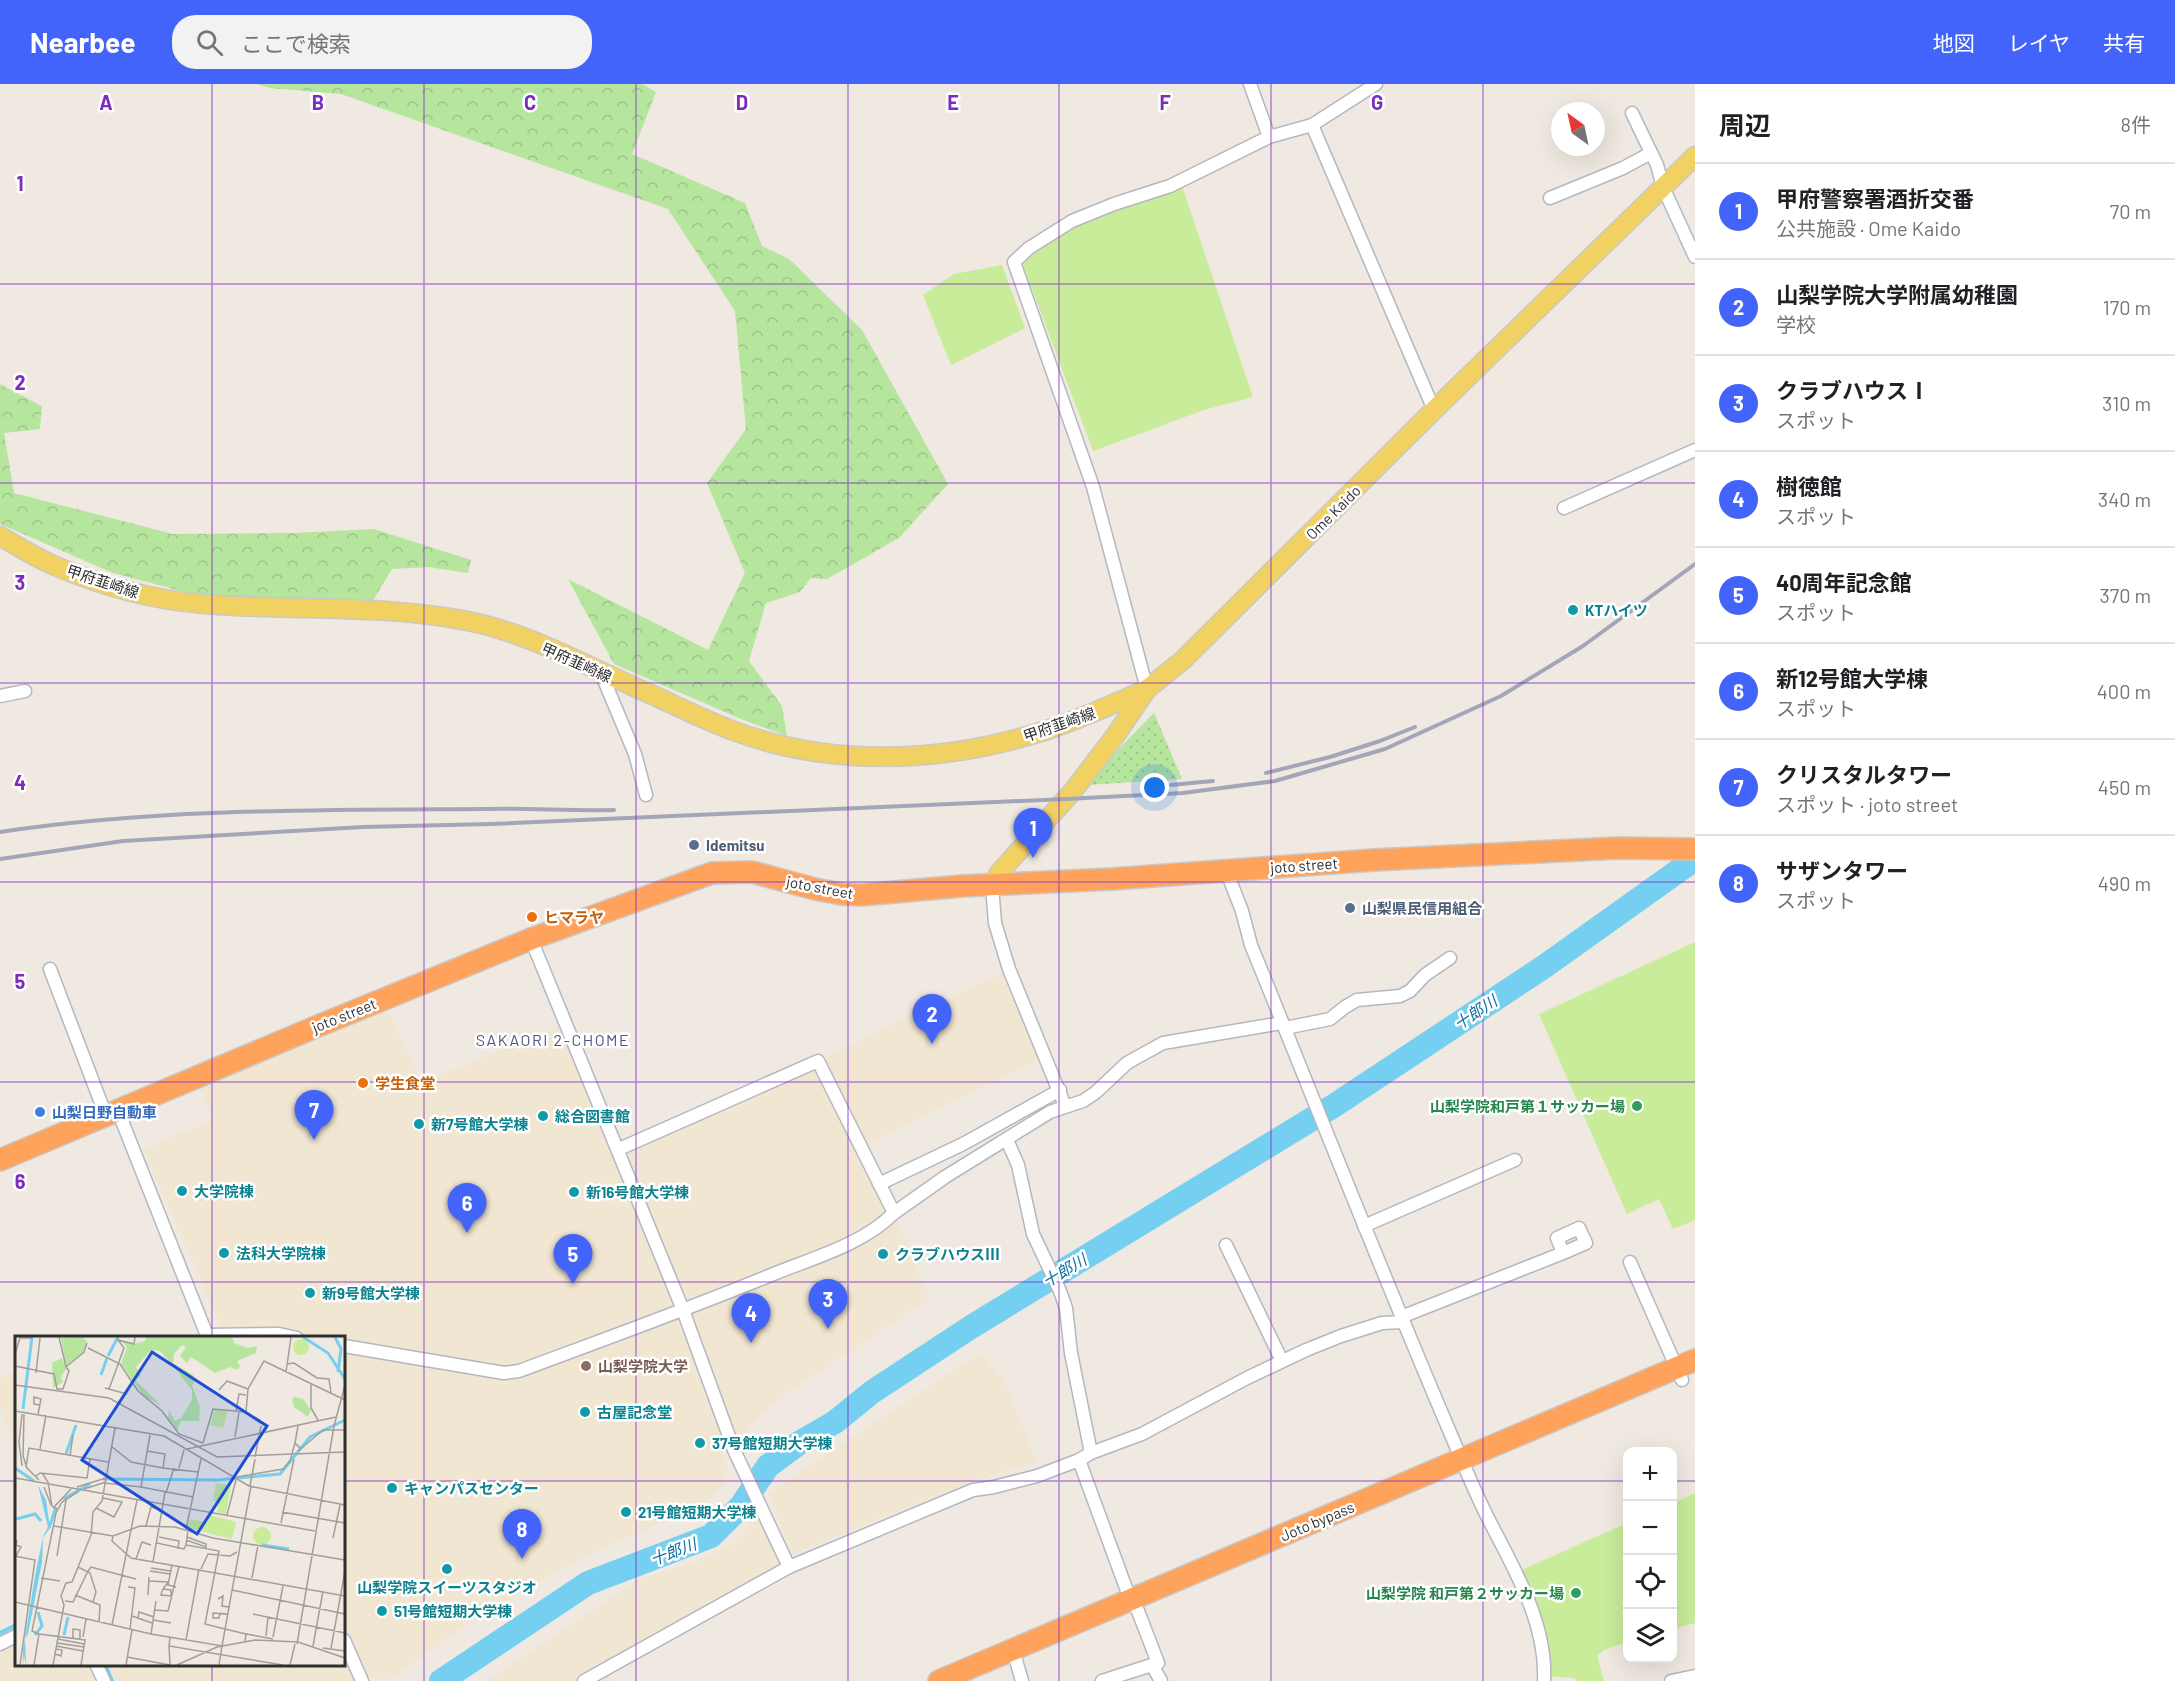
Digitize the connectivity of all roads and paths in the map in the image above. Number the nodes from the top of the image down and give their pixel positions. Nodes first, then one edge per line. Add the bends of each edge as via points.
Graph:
1 (1250, 84) edge
2 (1376, 84) edge
3 (1632, 113) dead end
4 (1312, 125) junction
5 (1269, 137) junction
6 (1651, 153) junction
7 (1695, 156) edge
8 (1663, 187) junction
9 (1550, 198) dead end
10 (1695, 257) edge
11 (1434, 410) junction
12 (1695, 450) edge
13 (1564, 508) dead end
14 (0, 536) edge
15 (601, 673) junction
16 (1147, 689) junction
17 (25, 691) dead end
18 (0, 696) edge
19 (646, 795) dead end
20 (1692, 845) edge
21 (1226, 870) junction
22 (992, 885) junction
23 (531, 939) junction
24 (1450, 958) dead end
25 (50, 969) dead end
26 (1284, 1025) junction
27 (1060, 1090) junction
28 (1065, 1106) junction
29 (112, 1114) junction
30 (1007, 1140) junction
31 (619, 1149) junction
32 (0, 1160) edge
33 (1515, 1160) dead end
34 (879, 1184) junction
35 (894, 1213) junction
36 (1364, 1226) junction
37 (1226, 1245) dead end
38 (1563, 1253) dead end
39 (1630, 1262) dead end
40 (683, 1310) junction
41 (1402, 1320) junction
42 (208, 1336) edge
43 (288, 1336) edge
44 (345, 1346) edge
45 (1282, 1361) junction
46 (1687, 1371) edge
47 (1091, 1453) junction
48 (1079, 1460) junction
49 (1464, 1465) junction
50 (789, 1567) junction
51 (1134, 1605) junction
52 (15, 1636) edge
53 (345, 1642) edge
54 (0, 1644) edge
55 (1017, 1665) edge
56 (1152, 1665) junction
57 (96, 1666) edge
58 (1695, 1676) edge
59 (104, 1681) edge
60 (362, 1681) edge
61 (584, 1681) edge
62 (939, 1681) edge
63 (975, 1681) edge
64 (1102, 1681) edge
65 (1161, 1681) edge
66 (1544, 1681) edge
67 (1671, 1681) edge

1 - 5 street
2 - 4 street
3 - 6 street
4 - 5 street
4 - 11 street
5 - 16 street via 1170,186 1072,221 1014,262 1093,487
6 - 8 street
6 - 9 street
7 - 8 main road, Ome Kaido
8 - 10 street
8 - 11 main road, Ome Kaido
11 - 16 main road, Ome Kaido via 1183,660
12 - 13 street
14 - 15 main road, 甲府韮崎線 via 52,565 154,597 202,604 375,610 462,620 505,629
15 - 16 main road, 甲府韮崎線 via 735,731 808,750 870,756 951,752 1020,738
15 - 19 street via 635,754
16 - 22 main road, Ome Kaido via 1073,791
17 - 18 street
20 - 21 highway, joto street
21 - 22 highway, joto street
21 - 26 street
22 - 23 highway, joto street via 861,895 815,889 752,872 712,873
22 - 27 street via 995,923 1009,969
23 - 29 highway, joto street
23 - 31 street
24 - 26 street via 1400,996 1357,1000 1330,1019
25 - 29 street
26 - 28 street via 1163,1043 1127,1063 1083,1101
26 - 36 street
27 - 28 street
27 - 34 street via 963,1144
28 - 30 street
29 - 32 highway, joto street
29 - 42 street
30 - 35 street
30 - 47 street via 1018,1165 1033,1234 1066,1308
31 - 34 street via 818,1061
31 - 40 street
33 - 36 street
34 - 35 street
35 - 40 street via 881,1226 840,1248
36 - 41 street
37 - 45 street
38 - 41 street
39 - 46 street
40 - 44 street via 519,1371 504,1373
40 - 50 street via 735,1450
41 - 45 street via 1359,1330
41 - 49 street
42 - 43 street
45 - 47 street via 1142,1434
46 - 49 highway, Joto bypass
47 - 48 street
48 - 50 street via 1037,1476 973,1490
48 - 51 street
49 - 51 highway, Joto bypass
49 - 66 street via 1529,1604 1543,1653
50 - 61 street
51 - 55 highway, Joto bypass
51 - 56 street via 1158,1662
52 - 54 street
53 - 60 street
55 - 62 highway, Joto bypass
55 - 63 highway, Joto bypass
56 - 64 street
56 - 65 street
57 - 59 street
58 - 67 street

